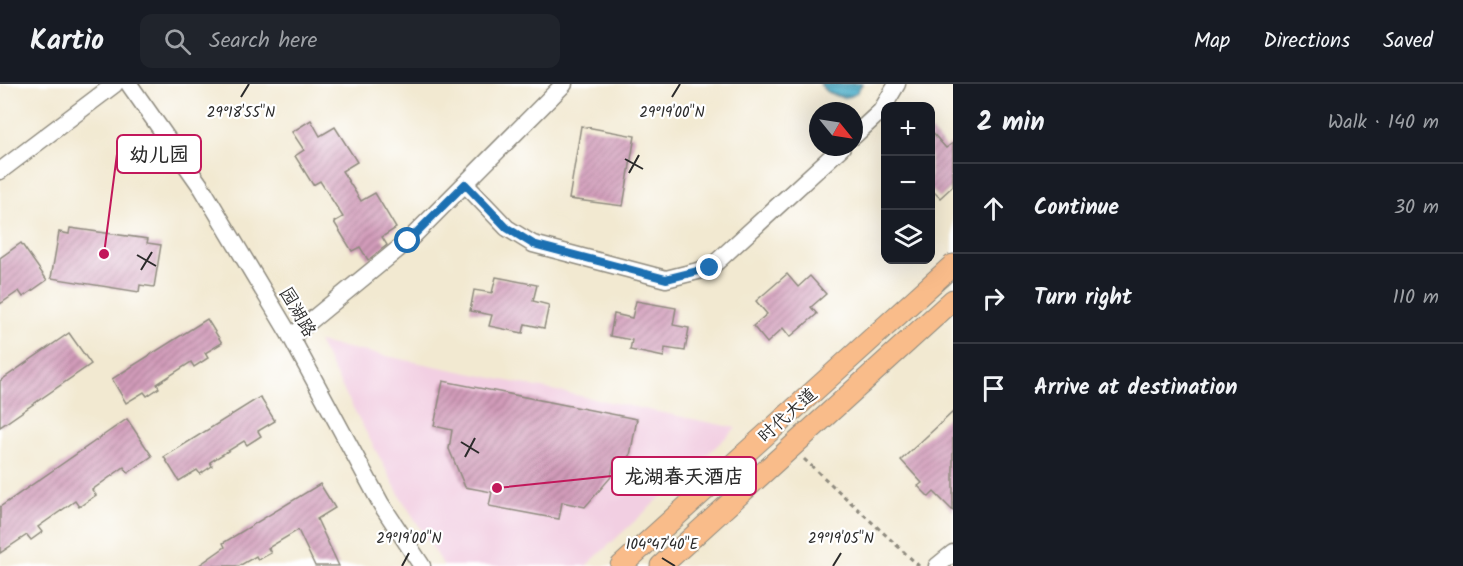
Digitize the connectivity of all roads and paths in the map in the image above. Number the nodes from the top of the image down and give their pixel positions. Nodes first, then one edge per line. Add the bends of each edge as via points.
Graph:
1 (115, 84) edge
2 (129, 84) edge
3 (564, 84) edge
4 (897, 84) edge
5 (863, 128) edge
6 (832, 156) edge
7 (0, 171) edge
8 (465, 184) junction
9 (953, 265) edge
10 (953, 300) edge
11 (291, 337) junction
12 (792, 447) junction
13 (953, 553) edge
14 (422, 566) edge
15 (621, 566) edge
16 (661, 566) edge
17 (919, 566) edge
18 (937, 566) edge

1 - 7 street
2 - 11 street, 园湖路 via 202,188
3 - 8 street
4 - 5 street via 881,111
6 - 8 street via 710,268 666,279 533,244 507,228
8 - 11 street via 408,241
9 - 15 main road, 时代大道
10 - 12 main road, 时代大道
11 - 14 street, 园湖路 via 381,504
12 - 16 main road, 时代大道
12 - 17 path
13 - 18 street

